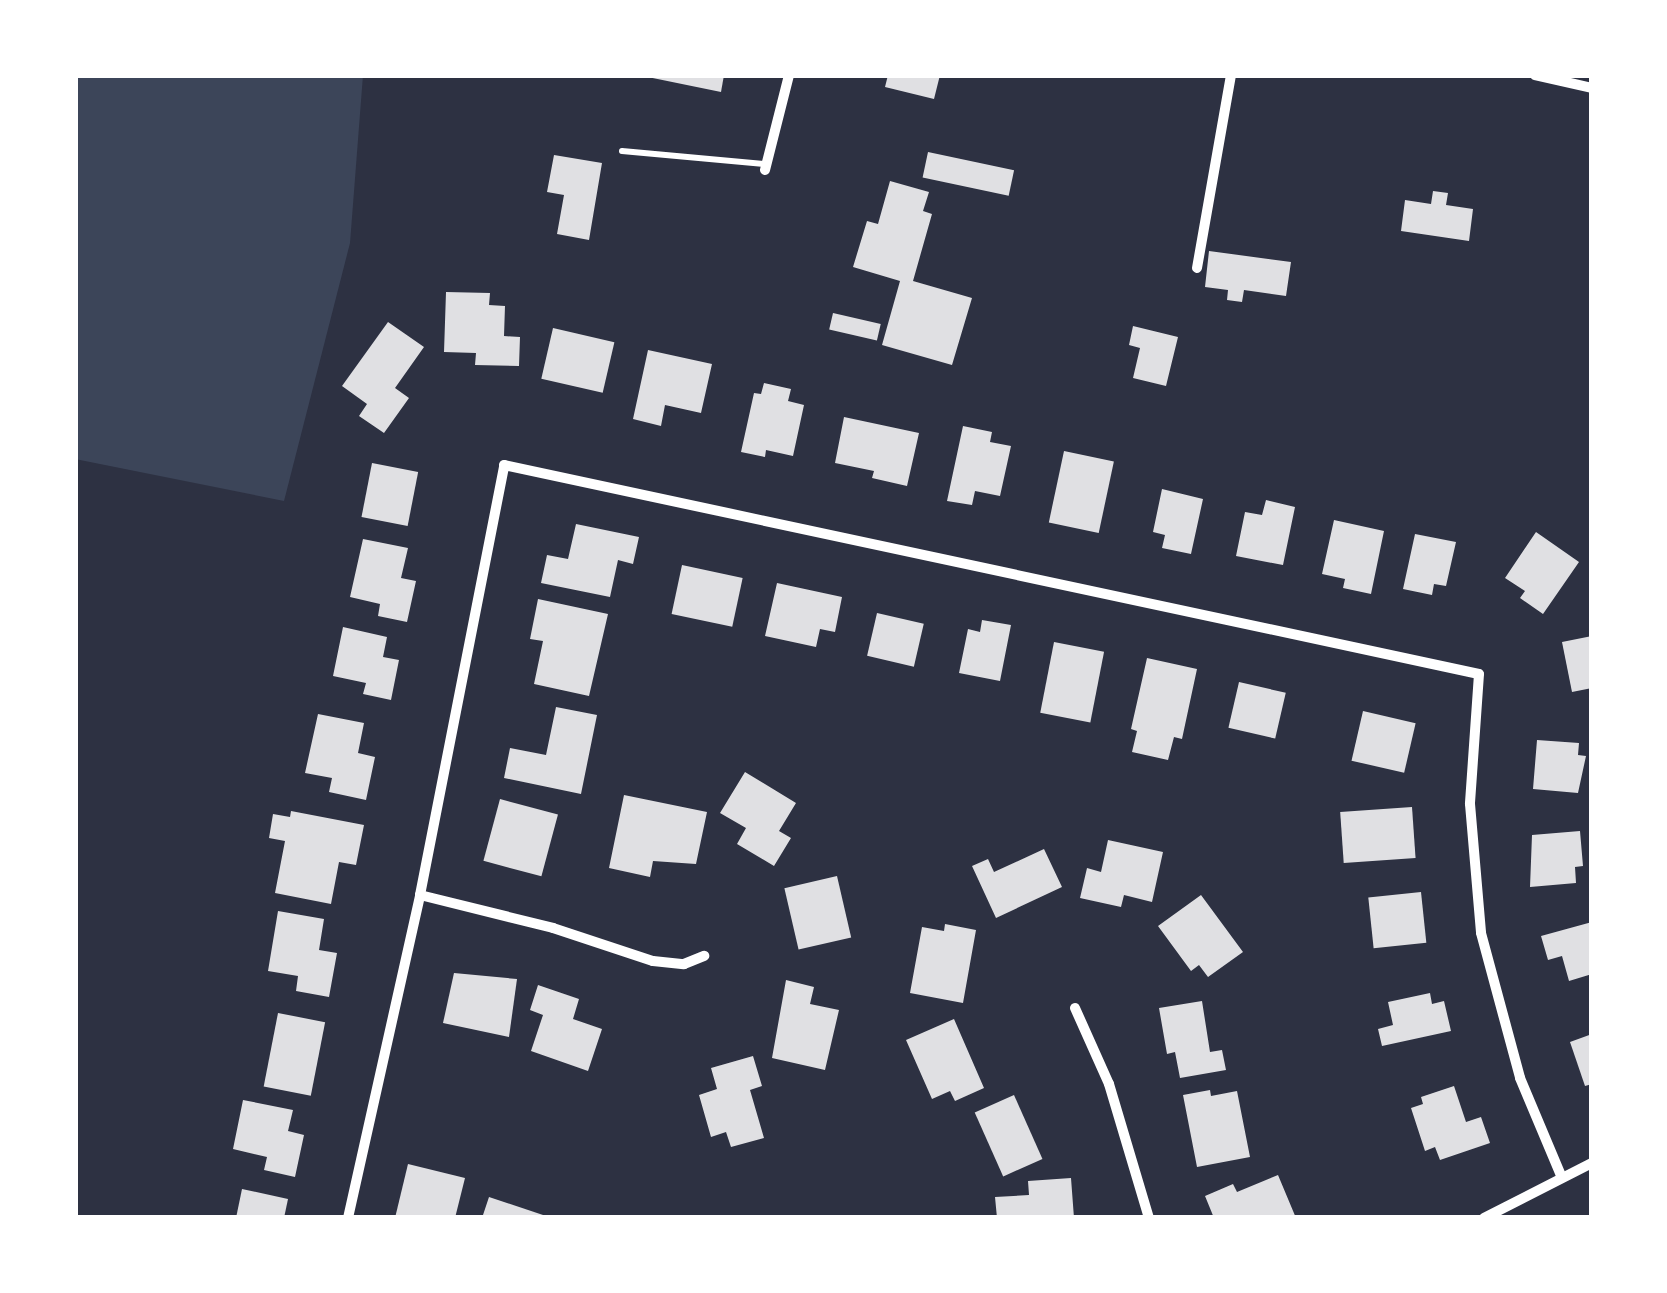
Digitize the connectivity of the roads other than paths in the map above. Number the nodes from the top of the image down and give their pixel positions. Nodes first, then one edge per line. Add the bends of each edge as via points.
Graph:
1 (789, 75) edge
2 (1231, 75) edge
3 (1534, 75) edge
4 (1592, 88) edge
5 (622, 151) dead end
6 (765, 167) joint
7 (1197, 268) dead end
8 (420, 895) junction
9 (704, 956) dead end
10 (1075, 1008) dead end
11 (1592, 1163) edge
12 (1562, 1178) junction
13 (349, 1218) edge
14 (1149, 1218) edge
15 (1484, 1218) edge

1 - 6 street
2 - 7 street
3 - 4 street
5 - 6 lane
8 - 9 street via 653,962
8 - 12 street via 504,465 1479,674 1470,804 1480,933 1520,1078
8 - 13 street
10 - 14 street via 1109,1084
11 - 12 street
12 - 15 street

